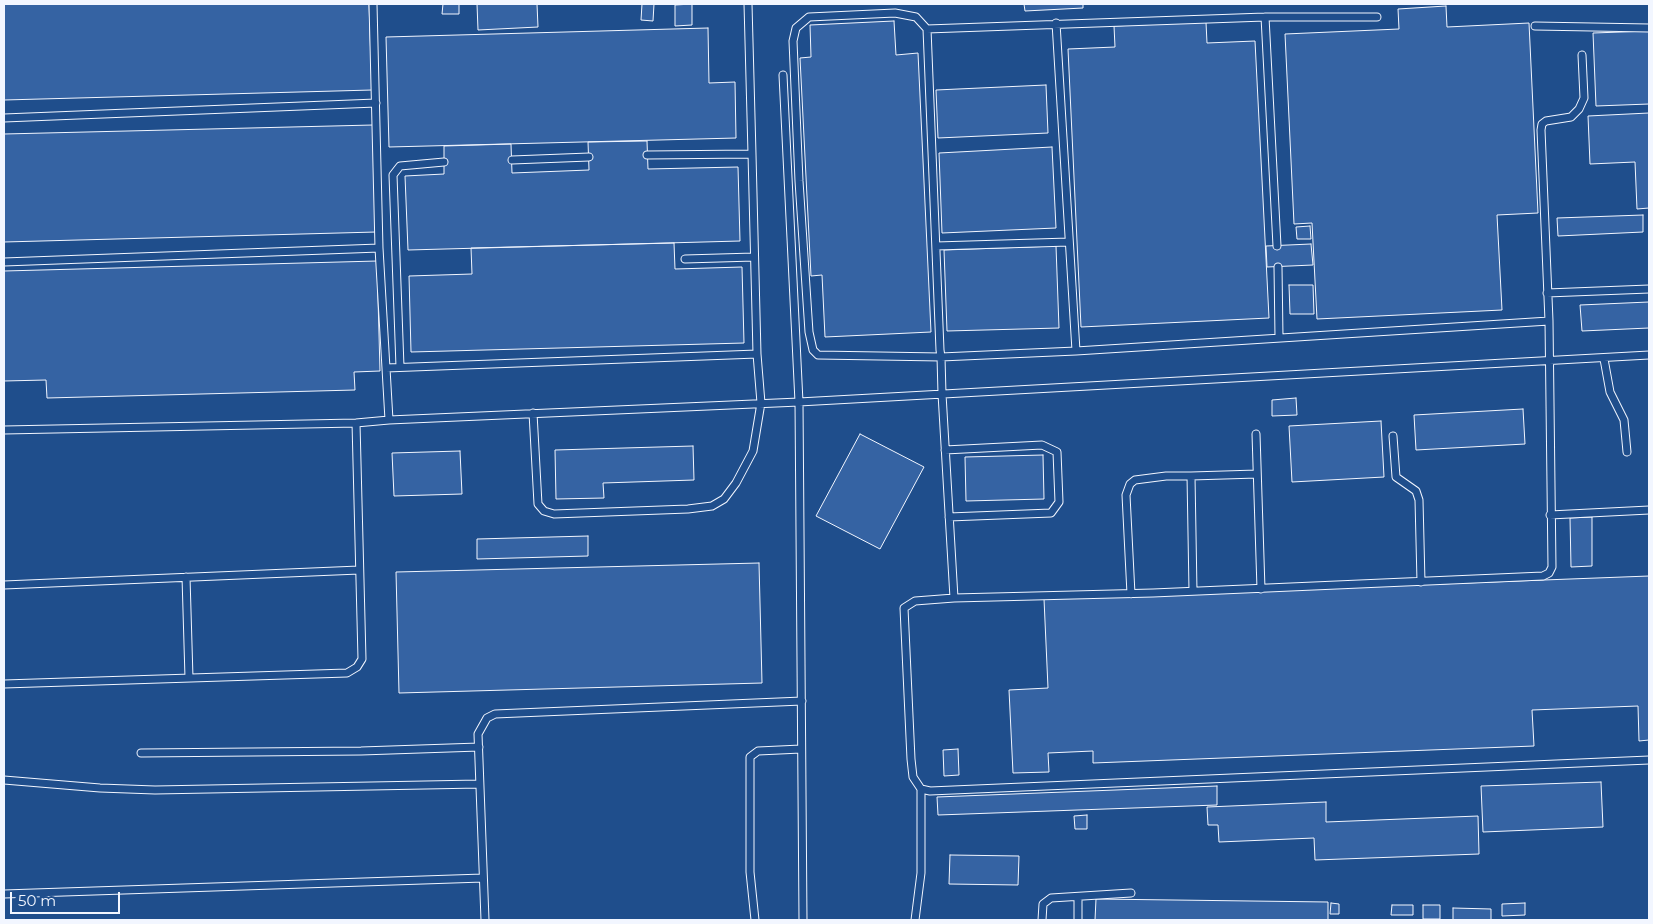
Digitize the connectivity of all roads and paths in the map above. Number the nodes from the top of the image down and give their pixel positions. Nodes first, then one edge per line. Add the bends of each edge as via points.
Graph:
1 (373, 4) edge
2 (748, 4) edge
3 (1264, 17) junction
4 (1377, 17) dead end
5 (1056, 23) junction
6 (1535, 26) dead end
7 (1649, 28) edge
8 (927, 29) junction
9 (1582, 55) dead end
10 (783, 75) dead end
11 (376, 104) junction
12 (4, 118) edge
13 (752, 154) junction
14 (647, 155) dead end
15 (588, 157) dead end
16 (512, 160) dead end
17 (444, 162) dead end
18 (1069, 242) junction
19 (936, 246) junction
20 (1277, 246) dead end
21 (379, 248) junction
22 (754, 257) junction
23 (685, 259) dead end
24 (4, 262) edge
25 (1278, 266) dead end
26 (1649, 289) edge
27 (1547, 293) junction
28 (1549, 321) junction
29 (1279, 337) junction
30 (1076, 351) junction
31 (757, 354) junction
32 (1649, 355) edge
33 (941, 357) junction
34 (1604, 359) junction
35 (1548, 362) junction
36 (400, 367) junction
37 (386, 368) junction
38 (942, 394) junction
39 (798, 402) junction
40 (761, 403) junction
41 (533, 413) junction
42 (389, 420) junction
43 (356, 423) junction
44 (4, 430) edge
45 (1256, 434) dead end
46 (1393, 436) dead end
47 (945, 450) junction
48 (1627, 452) dead end
49 (1257, 474) junction
50 (1191, 476) junction
51 (1649, 510) edge
52 (1550, 515) junction
53 (949, 517) junction
54 (359, 570) junction
55 (186, 577) junction
56 (1421, 582) junction
57 (4, 585) edge
58 (1261, 589) junction
59 (1193, 591) junction
60 (1131, 594) junction
61 (954, 598) junction
62 (189, 678) junction
63 (4, 684) edge
64 (802, 701) junction
65 (479, 747) junction
66 (801, 749) junction
67 (141, 752) dead end
68 (1649, 760) edge
69 (4, 780) edge
70 (479, 784) junction
71 (921, 789) junction
72 (483, 878) junction
73 (1131, 893) dead end
74 (4, 894) edge
75 (1078, 896) junction
76 (485, 920) edge
77 (755, 920) edge
78 (803, 920) edge
79 (915, 920) edge
80 (1042, 920) edge
81 (1078, 920) edge

1 - 11 lane
2 - 13 lane
3 - 4 lane
3 - 5 lane
3 - 20 lane
5 - 8 lane
5 - 18 lane
6 - 7 lane
8 - 19 lane
8 - 33 lane via 916,17 895,13 809,17 796,28 793,41 804,266 813,350 828,357
9 - 27 lane via 1584,98 1579,109 1571,117 1546,121 1541,130
10 - 39 lane
11 - 12 lane
11 - 21 lane
13 - 14 lane
13 - 22 lane
15 - 16 lane
17 - 36 lane via 400,166 393,175
18 - 19 lane
18 - 30 lane
19 - 33 lane
21 - 24 lane
21 - 37 lane
22 - 23 lane
22 - 31 lane
25 - 29 lane
26 - 27 lane
27 - 28 lane
28 - 29 lane
28 - 35 lane
29 - 30 lane
30 - 33 lane
31 - 36 lane
31 - 40 lane
32 - 34 lane
33 - 38 lane
34 - 35 lane
34 - 48 lane via 1610,392 1624,420
35 - 38 lane
35 - 52 lane
36 - 37 lane
37 - 42 lane
38 - 39 lane
38 - 47 lane
39 - 40 lane
39 - 64 lane
40 - 41 lane
40 - 41 lane via 752,452 736,483 724,499 712,506 688,509 554,514 544,511 538,504
41 - 42 lane
42 - 43 lane
43 - 44 lane
43 - 54 lane
45 - 49 lane
46 - 56 lane via 1396,477 1416,491 1419,500
47 - 53 lane
47 - 53 lane via 1042,445 1057,452 1059,502 1051,513
49 - 50 lane
49 - 58 lane
50 - 59 lane
50 - 60 lane via 1135,480 1130,484 1126,495
51 - 52 lane
52 - 56 lane via 1552,567 1549,573 1543,576
53 - 61 lane
54 - 55 lane
54 - 62 lane via 362,659 357,667 347,673
55 - 57 lane
55 - 62 lane
56 - 58 lane
58 - 59 lane
59 - 60 lane
60 - 61 lane
61 - 71 lane via 914,601 904,608 911,759 913,777
62 - 63 lane
64 - 65 lane via 494,714 481,725
64 - 66 lane
65 - 67 lane
65 - 70 lane
66 - 77 lane via 758,751 750,757 750,872
66 - 78 lane
68 - 71 lane
69 - 70 lane via 155,790
70 - 72 lane
71 - 79 lane via 921,873
72 - 74 lane
72 - 76 lane
73 - 75 lane
75 - 80 lane via 1046,900
75 - 81 lane

